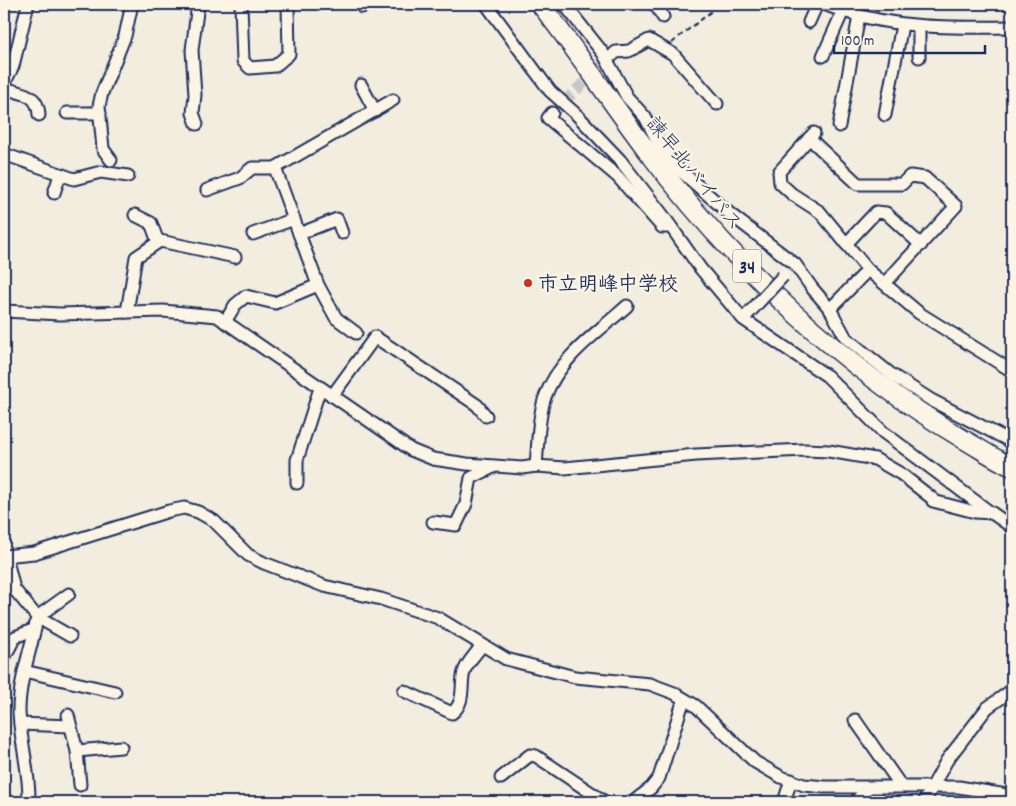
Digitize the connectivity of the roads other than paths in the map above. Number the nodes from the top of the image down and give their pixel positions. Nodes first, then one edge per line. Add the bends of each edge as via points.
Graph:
1 (28, 4) edge
2 (132, 4) edge
3 (198, 4) edge
4 (242, 4) edge
5 (288, 4) edge
6 (486, 4) edge
7 (540, 4) edge
8 (564, 4) edge
9 (655, 4) edge
10 (817, 4) edge
11 (824, 4) edge
12 (843, 11) junction
13 (859, 16) junction
14 (663, 17) dead end
15 (809, 22) dead end
16 (902, 25) junction
17 (919, 26) junction
18 (1012, 27) edge
19 (613, 55) tunnel mouth
20 (823, 56) dead end
21 (919, 57) dead end
22 (4, 84) edge
23 (361, 85) dead end
24 (4, 88) edge
25 (393, 100) dead end
26 (717, 104) dead end
27 (375, 111) junction
28 (67, 113) dead end
29 (100, 113) junction
30 (552, 113) dead end
31 (39, 115) dead end
32 (885, 115) dead end
33 (197, 124) dead end
34 (840, 126) dead end
35 (4, 154) edge
36 (111, 160) dead end
37 (274, 168) junction
38 (60, 175) junction
39 (128, 176) dead end
40 (207, 190) dead end
41 (54, 193) dead end
42 (135, 216) dead end
43 (294, 219) junction
44 (671, 227) junction
45 (342, 233) dead end
46 (253, 234) dead end
47 (299, 234) junction
48 (158, 242) junction
49 (846, 244) junction
50 (921, 244) junction
51 (230, 252) dead end
52 (795, 264) junction
53 (868, 270) junction
54 (885, 283) junction
55 (318, 285) junction
56 (627, 306) dead end
57 (830, 309) junction
58 (4, 311) edge
59 (127, 312) junction
60 (745, 317) junction
61 (225, 322) junction
62 (356, 333) dead end
63 (1012, 371) edge
64 (320, 388) junction
65 (332, 396) junction
66 (486, 416) dead end
67 (1012, 442) edge
68 (536, 466) junction
69 (493, 467) junction
70 (1012, 467) edge
71 (297, 483) dead end
72 (992, 513) junction
73 (433, 522) dead end
74 (1012, 527) edge
75 (5, 556) edge
76 (69, 594) dead end
77 (37, 617) junction
78 (35, 629) junction
79 (70, 636) dead end
80 (482, 645) junction
81 (4, 658) edge
82 (24, 672) junction
83 (1012, 690) edge
84 (404, 691) dead end
85 (115, 692) dead end
86 (684, 699) junction
87 (855, 720) dead end
88 (20, 724) junction
89 (122, 747) dead end
90 (77, 751) junction
91 (501, 778) dead end
92 (791, 780) junction
93 (80, 785) dead end
94 (901, 786) junction
95 (931, 786) junction
96 (868, 788) junction
97 (1012, 796) edge
98 (29, 802) edge
99 (605, 802) edge
100 (633, 802) edge
101 (784, 802) edge
102 (856, 802) edge
103 (924, 802) edge

1 - 22 street via 13,66
2 - 29 street via 118,57 102,93
3 - 33 street via 192,50 193,113
4 - 5 street via 243,61 250,68 275,66 288,54
6 - 44 street via 550,91 620,160
7 - 70 highway, 諫早北バイパス / 34 via 650,154 724,242 777,297 892,394
8 - 52 street via 603,53 628,97 675,166
9 - 14 street
10 - 15 street
11 - 12 street
12 - 13 street
12 - 20 street
13 - 16 street
13 - 34 street
16 - 17 street
16 - 32 street
17 - 18 street
17 - 21 street
19 - 26 street via 629,51 648,40 666,48
23 - 27 street
24 - 31 street via 34,98
25 - 27 street
27 - 37 street
28 - 29 street
29 - 36 street via 103,149
30 - 44 street via 548,118 618,177 662,227
35 - 38 street
37 - 40 street via 252,168 240,178
37 - 43 street
38 - 39 street via 74,178 101,172
38 - 41 street
42 - 48 street via 151,223
43 - 46 street
43 - 47 street
44 - 60 street via 700,268
45 - 47 street via 337,219
47 - 55 street
48 - 51 street
48 - 59 street via 136,257
49 - 50 street via 876,212 886,213
49 - 50 street via 820,212 780,183 779,172 812,135 858,184 902,184 910,176 925,178 956,206
49 - 53 street
50 - 54 street
52 - 57 street
52 - 60 street, bridge
53 - 54 street
53 - 57 street
54 - 63 street via 919,313
55 - 61 street via 275,303 246,296 235,305
55 - 62 street via 336,318
56 - 68 street via 566,360 555,375 545,398
57 - 67 street via 846,338 892,375 931,400
58 - 59 street via 60,314
59 - 61 street via 190,312 217,316
60 - 72 street via 827,376 882,432
61 - 64 street
64 - 65 street
64 - 71 street via 297,460
65 - 66 street via 374,336 477,405
65 - 69 street via 411,450 433,459
68 - 69 street
68 - 72 street via 565,468 696,455 829,451 875,460 902,474 933,501
69 - 73 street via 471,478 466,504 456,525
72 - 74 street
75 - 77 street via 14,589
75 - 80 street via 34,553 184,508 214,521 237,546 264,563 324,586 381,599 438,618
76 - 77 street
77 - 78 street
77 - 79 street
78 - 81 street via 15,637
78 - 82 street
80 - 84 street via 464,672 464,688 452,713
80 - 86 street via 506,659 525,665 575,677 650,684
82 - 85 street
82 - 88 street
83 - 95 street via 987,708
86 - 92 street via 696,706 755,762
86 - 100 street via 659,778
87 - 94 street
88 - 90 street via 69,720
88 - 98 street
89 - 90 street
90 - 93 street
91 - 99 street via 530,755 536,756
92 - 96 street via 825,787
92 - 101 street
94 - 95 street
94 - 96 street
95 - 97 street
95 - 103 street
96 - 102 street

